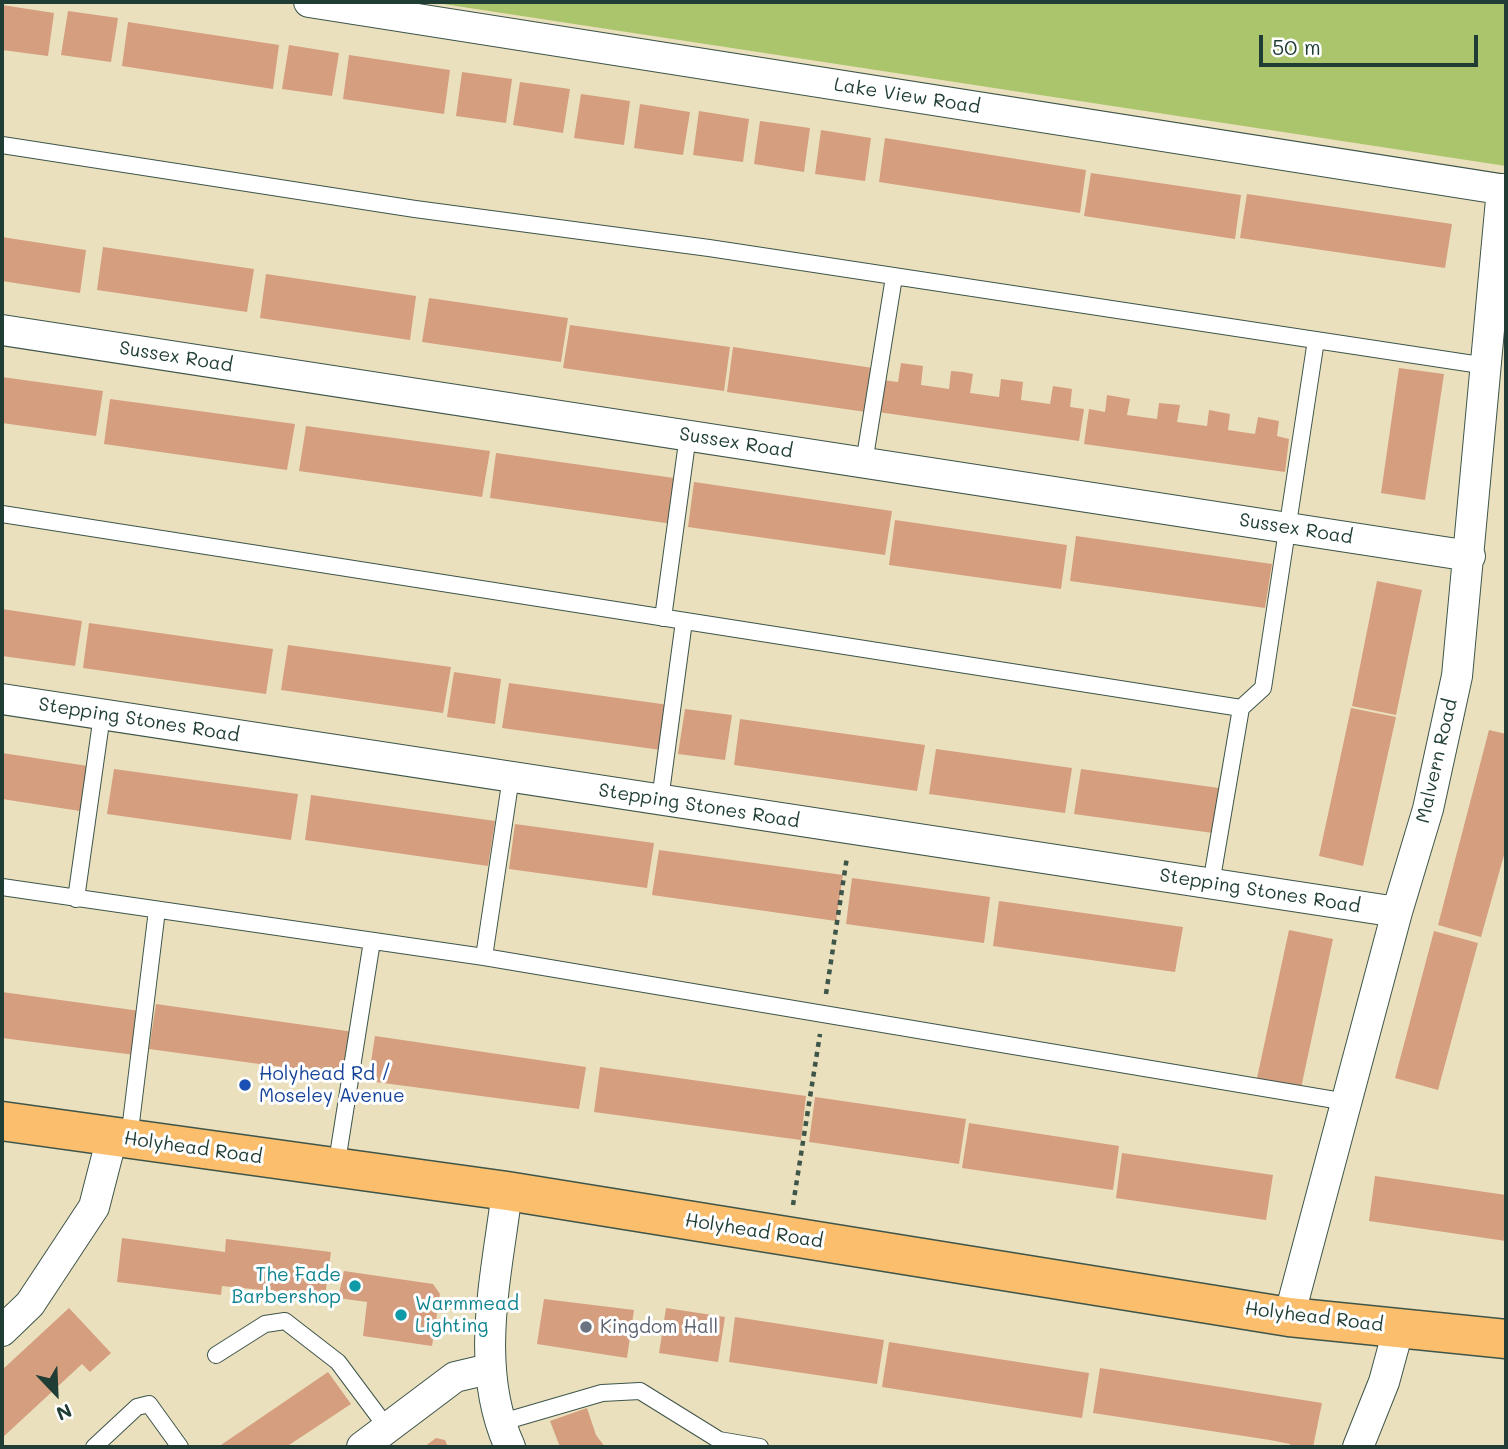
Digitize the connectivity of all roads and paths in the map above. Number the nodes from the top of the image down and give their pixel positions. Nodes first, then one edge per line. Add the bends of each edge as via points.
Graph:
1 (309, 2) edge
2 (2, 145) edge
3 (1504, 190) edge
4 (894, 277) junction
5 (2, 330) edge
6 (1316, 340) junction
7 (1486, 366) junction
8 (688, 435) junction
9 (864, 463) junction
10 (2, 514) edge
11 (1289, 528) junction
12 (1470, 556) junction
13 (663, 618) junction
14 (684, 621) junction
15 (2, 699) edge
16 (1241, 708) junction
17 (102, 715) junction
18 (511, 777) junction
19 (660, 800) junction
20 (1211, 884) junction
21 (2, 887) edge
22 (76, 899) junction
23 (157, 910) junction
24 (1397, 912) junction
25 (372, 941) junction
26 (484, 957) junction
27 (1347, 1101) junction
28 (2, 1121) edge
29 (121, 1138) junction
30 (336, 1168) junction
31 (507, 1191) junction
32 (1289, 1317) junction
33 (1399, 1327) junction
34 (2, 1331) edge
35 (1506, 1339) edge
36 (330, 1342) dead end
37 (216, 1355) dead end
38 (338, 1362) junction
39 (489, 1369) junction
40 (388, 1429) junction
41 (504, 1435) edge
42 (93, 1447) edge
43 (180, 1447) edge
44 (362, 1447) edge
45 (760, 1447) edge
46 (1358, 1447) edge

1 - 3 street, Lake View Road
2 - 4 lane
3 - 7 street, Malvern Road
4 - 6 lane
4 - 9 lane
5 - 8 street, Sussex Road
6 - 7 lane
6 - 11 lane
7 - 12 street, Malvern Road
8 - 9 street, Sussex Road
8 - 13 lane
9 - 11 street, Sussex Road
10 - 13 lane
11 - 12 street, Sussex Road
11 - 16 lane via 1263,688
12 - 24 street, Malvern Road via 1457,676 1428,809
13 - 14 lane
14 - 16 lane
14 - 19 lane
15 - 17 street, Stepping Stones Road
16 - 20 lane
17 - 18 street, Stepping Stones Road
17 - 22 lane
18 - 19 street, Stepping Stones Road
18 - 26 lane
19 - 20 street, Stepping Stones Road
20 - 24 street, Stepping Stones Road
21 - 22 lane
22 - 23 lane
23 - 25 lane
23 - 29 lane
24 - 27 street, Malvern Road
25 - 26 lane
25 - 30 lane
26 - 27 lane
27 - 32 street, Malvern Road
28 - 29 highway, Holyhead Road
29 - 30 highway, Holyhead Road
29 - 34 street via 94,1207 30,1304
30 - 31 highway, Holyhead Road
31 - 32 highway, Holyhead Road
31 - 39 street
32 - 33 highway, Holyhead Road
33 - 35 highway, Holyhead Road
33 - 46 street via 1384,1382
36 - 38 lane
37 - 38 lane via 265,1324 285,1321
38 - 40 lane
39 - 40 street via 455,1377
39 - 41 street
40 - 44 street
41 - 45 lane via 602,1393 640,1391 719,1440
42 - 43 lane via 137,1407 149,1404

